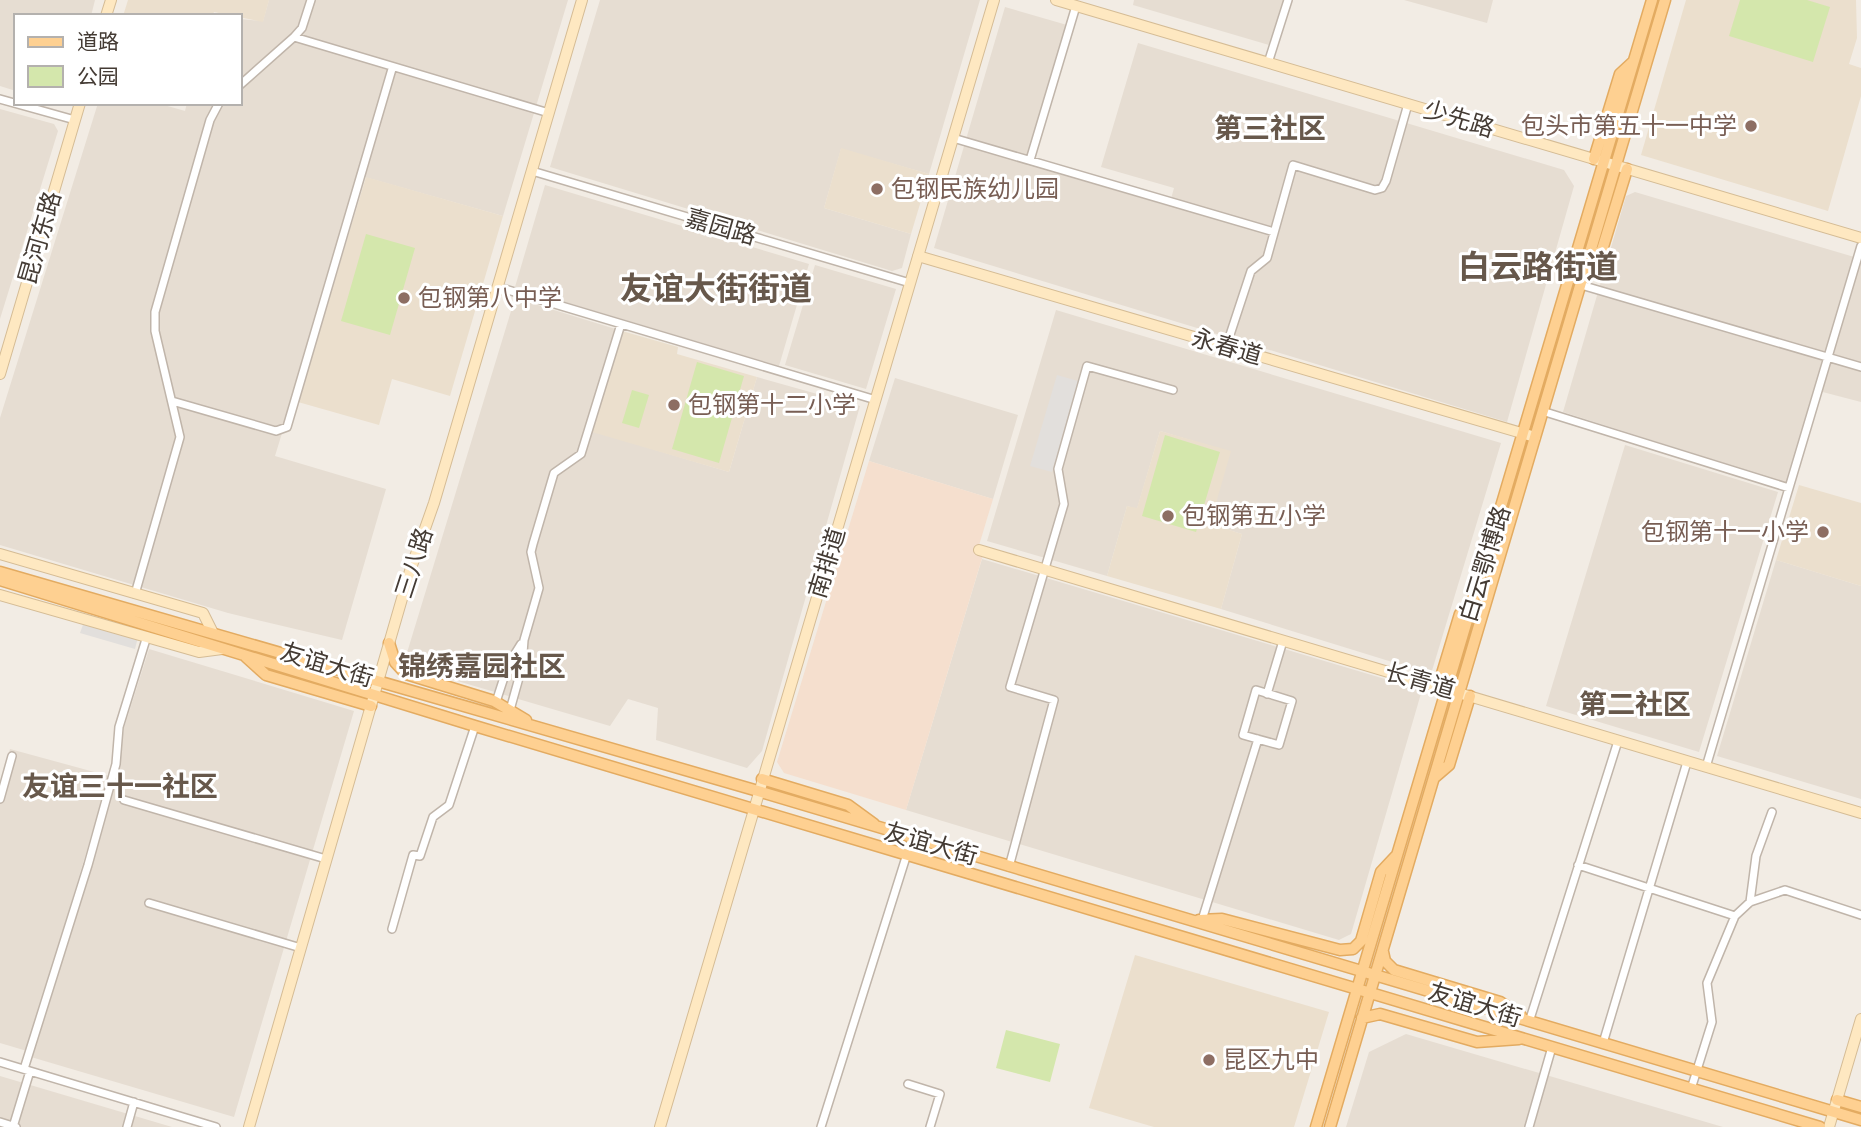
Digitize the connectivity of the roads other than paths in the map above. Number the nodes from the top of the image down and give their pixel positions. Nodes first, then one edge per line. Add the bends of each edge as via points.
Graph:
1 (312, 0) edge
2 (582, 0) edge
3 (994, 0) edge
4 (1056, 0) edge
5 (1288, 0) edge
6 (1652, 0) edge
7 (1665, 0) edge
8 (1076, 6) junction
9 (294, 37) junction
10 (1268, 63) junction
11 (392, 69) junction
12 (242, 83) edge
13 (1408, 104) junction
14 (21, 105) edge
15 (79, 105) edge
16 (218, 105) edge
17 (549, 113) junction
18 (75, 120) junction
19 (953, 138) junction
20 (1030, 160) junction
21 (1599, 161) junction
22 (1622, 167) junction
23 (532, 171) junction
24 (1274, 232) junction
25 (1861, 238) edge
26 (1861, 246) edge
27 (919, 256) junction
28 (910, 283) junction
29 (1581, 285) junction
30 (498, 287) junction
31 (621, 324) junction
32 (1226, 347) junction
33 (1828, 358) junction
34 (1861, 367) edge
35 (0, 374) edge
36 (1173, 390) dead end
37 (172, 401) junction
38 (876, 401) junction
39 (1542, 411) junction
40 (1529, 435) junction
41 (1789, 488) junction
42 (979, 550) dead end
43 (0, 554) edge
44 (1045, 569) junction
45 (0, 572) edge
46 (0, 580) edge
47 (43, 588) junction
48 (0, 594) edge
49 (135, 594) junction
50 (212, 631) junction
51 (147, 636) junction
52 (524, 640) junction
53 (1283, 641) junction
54 (389, 643) junction
55 (222, 649) junction
56 (244, 655) junction
57 (378, 680) junction
58 (1443, 688) junction
59 (374, 694) junction
60 (1267, 694) junction
61 (1465, 695) junction
62 (496, 702) junction
63 (370, 706) junction
64 (510, 710) junction
65 (475, 726) junction
66 (537, 727) junction
67 (1258, 739) junction
68 (1618, 741) junction
69 (12, 756) dead end
70 (1687, 762) junction
71 (1706, 767) junction
72 (762, 779) junction
73 (758, 792) junction
74 (0, 799) edge
75 (124, 800) dead end
76 (754, 807) junction
77 (1772, 812) dead end
78 (1861, 813) edge
79 (883, 830) junction
80 (912, 838) junction
81 (907, 853) junction
82 (1398, 854) junction
83 (326, 859) junction
84 (1578, 865) junction
85 (1009, 867) junction
86 (1649, 888) junction
87 (1750, 902) junction
88 (149, 903) dead end
89 (1861, 915) edge
90 (1735, 916) junction
91 (1189, 920) junction
92 (1202, 920) junction
93 (392, 929) dead end
94 (301, 948) junction
95 (1383, 948) junction
96 (1363, 972) junction
97 (1375, 976) junction
98 (1358, 988) junction
99 (1370, 991) junction
100 (1363, 1018) junction
101 (1861, 1018) edge
102 (1529, 1022) junction
103 (1524, 1038) junction
104 (1603, 1043) junction
105 (1552, 1047) junction
106 (0, 1062) edge
107 (27, 1070) junction
108 (1696, 1071) junction
109 (908, 1084) dead end
110 (1692, 1089) junction
111 (1837, 1100) junction
112 (135, 1102) junction
113 (1861, 1107) edge
114 (1833, 1112) junction
115 (1861, 1120) edge
116 (0, 1122) edge
117 (14, 1127) edge
118 (127, 1127) edge
119 (216, 1127) edge
120 (250, 1127) edge
121 (660, 1127) edge
122 (821, 1127) edge
123 (930, 1127) edge
124 (1316, 1127) edge
125 (1330, 1127) edge
126 (1528, 1127) edge
127 (1821, 1127) edge
128 (1829, 1127) edge

1 - 9 street
2 - 17 street, 三八路
3 - 19 street, 南排道
4 - 8 street, 少先路
5 - 10 street
6 - 21 main road, 白云鄂博路 via 1633,62 1620,74
7 - 22 main road
8 - 10 street, 少先路
8 - 20 street
9 - 11 street
9 - 12 street
10 - 13 street, 少先路
11 - 17 street
11 - 37 street via 287,427 276,431
13 - 21 street, 少先路
13 - 24 street via 1382,188 1375,190 1293,165
14 - 18 street
15 - 18 street, 昆河东路
16 - 37 street via 155,312 155,331
17 - 23 street, 三八路
18 - 35 street, 昆河东路
19 - 20 street
19 - 27 street, 南排道
20 - 24 street
21 - 22 street, 少先路
21 - 40 main road, 白云鄂博路
22 - 25 street, 少先路
22 - 29 main road, 白云鄂博路 via 1602,250 1587,264
23 - 28 street, 嘉园路
23 - 30 street, 三八路
24 - 32 street via 1265,261 1249,273
26 - 33 street
27 - 28 street, 南排道
27 - 32 street, 永春道
28 - 38 street, 南排道
29 - 33 street
29 - 39 main road, 白云鄂博路
30 - 31 street
30 - 54 street, 三八路
31 - 38 street
31 - 52 street via 581,454 554,473 532,549 539,585
32 - 40 street, 永春道
33 - 34 street
33 - 41 street
36 - 44 street via 1087,366 1058,469 1065,504
37 - 49 street via 179,439
38 - 72 street, 南排道
39 - 40 main road, 白云鄂博路
39 - 41 street
40 - 58 main road, 白云鄂博路 via 1473,606 1460,614
40 - 61 main road, 白云鄂博路
41 - 71 street
42 - 44 street, 长青道
43 - 49 street
44 - 53 street, 长青道
44 - 85 street via 1010,687 1054,700
45 - 47 main road, 友谊大街
46 - 47 main road, 友谊大街
47 - 50 main road, 友谊大街
47 - 55 main road, 友谊大街
48 - 51 street
49 - 50 street via 203,613
50 - 57 main road, 友谊大街
51 - 55 street via 199,652
51 - 107 street via 119,727 116,764
52 - 62 street via 508,665
52 - 64 street
53 - 58 street, 长青道
53 - 60 street
54 - 57 street, 三八路
54 - 62 main road via 395,662 406,674
55 - 56 main road, 友谊大街
56 - 59 main road, 友谊大街
56 - 63 main road via 263,674
57 - 59 street, 三八路
57 - 66 main road, 友谊大街
58 - 61 street, 长青道
58 - 82 main road
59 - 63 street, 三八路
59 - 65 main road, 友谊大街
60 - 67 street via 1256,691 1243,735
60 - 67 street via 1292,701 1279,745
61 - 68 street, 长青道
61 - 95 main road, 白云鄂博路 via 1449,765 1435,777
62 - 64 main road
63 - 83 street, 三八路
64 - 66 main road
65 - 76 main road, 友谊大街
65 - 93 street via 449,804 433,817 420,856 413,855
66 - 73 main road, 友谊大街
67 - 92 street
68 - 70 street, 长青道
68 - 84 street
69 - 74 street
70 - 71 street, 长青道
70 - 86 street
71 - 78 street, 长青道
72 - 73 street, 南排道
72 - 79 main road via 848,805
73 - 76 street, 南排道
73 - 79 main road, 友谊大街
75 - 83 street
76 - 81 main road, 友谊大街
76 - 121 street, 南排道
77 - 87 street via 1756,856
79 - 80 main road, 友谊大街
80 - 81 street
80 - 85 main road, 友谊大街
81 - 98 main road, 友谊大街
81 - 122 street
82 - 92 main road via 1383,869 1361,941 1353,949 1340,950 1222,919
82 - 96 main road
83 - 94 street, 三八路
84 - 86 street
84 - 102 street
85 - 91 main road, 友谊大街
86 - 90 street
86 - 104 street
87 - 89 street via 1785,890
87 - 90 street
88 - 94 street
90 - 108 street via 1707,983 1712,1022
91 - 92 main road
91 - 96 main road, 友谊大街
94 - 120 street, 三八路
95 - 97 main road
95 - 102 main road via 1385,961 1394,970 1500,1002
96 - 97 main road, 友谊大街
96 - 98 main road
97 - 99 main road
97 - 102 main road, 友谊大街
98 - 99 main road, 友谊大街
98 - 124 main road
99 - 100 main road
99 - 103 main road, 友谊大街
100 - 103 main road via 1380,1014 1477,1042
100 - 125 main road
101 - 111 street
102 - 104 main road, 友谊大街
103 - 105 main road, 友谊大街
104 - 108 main road, 友谊大街
105 - 110 main road, 友谊大街
105 - 126 street
106 - 107 street
107 - 112 street
107 - 117 street
108 - 110 street
108 - 114 main road, 友谊大街
109 - 123 street via 940,1094
110 - 127 main road, 友谊大街
111 - 113 main road
111 - 114 street
112 - 118 street
112 - 119 street
114 - 115 main road, 友谊大街
114 - 128 street
116 - 117 street

